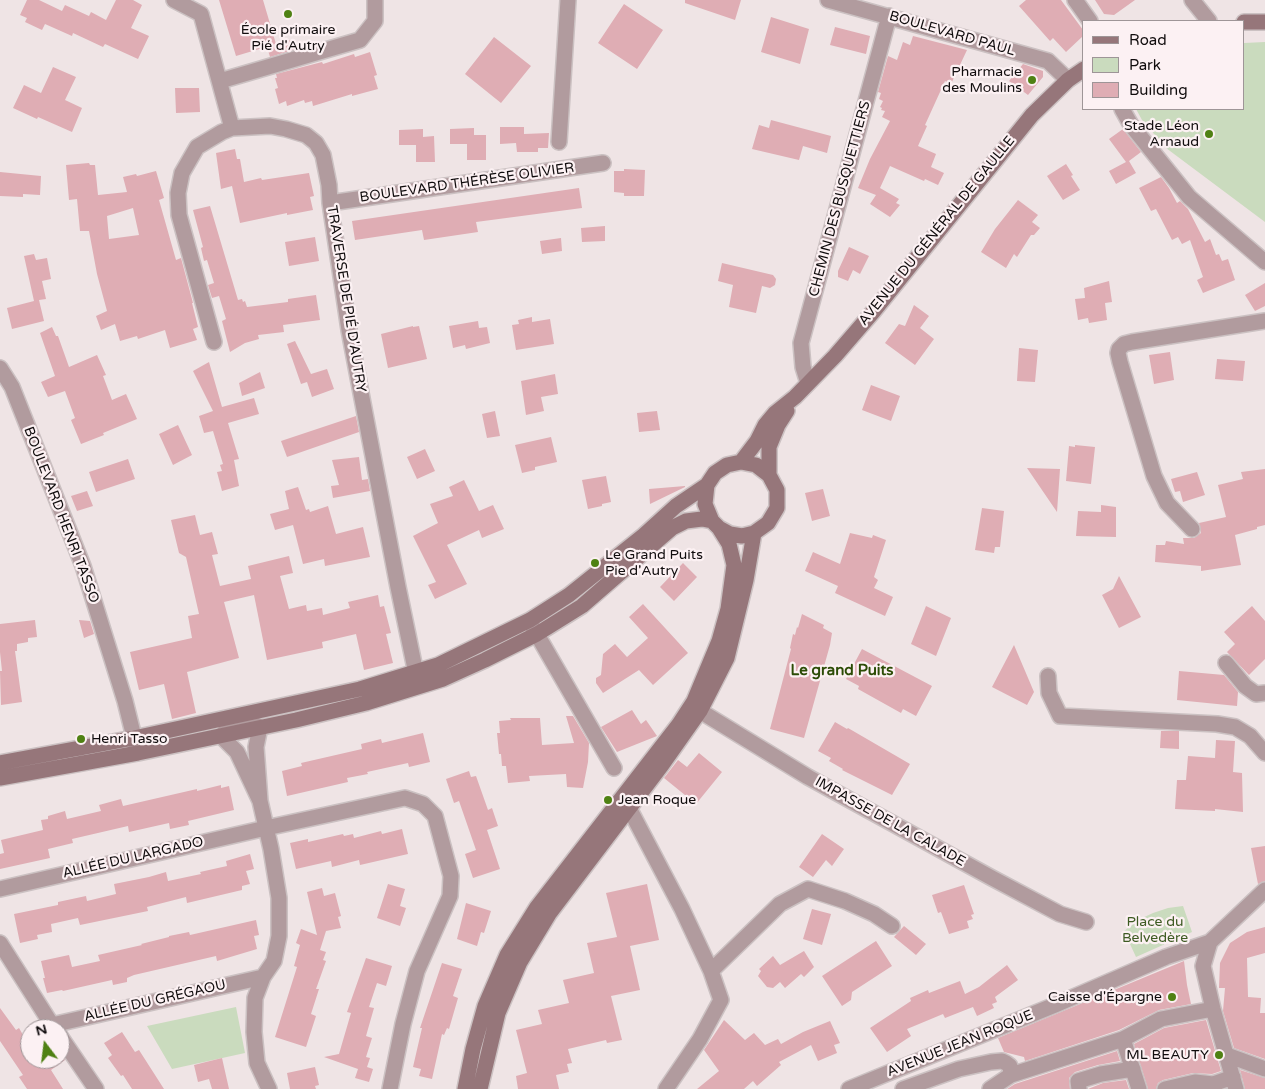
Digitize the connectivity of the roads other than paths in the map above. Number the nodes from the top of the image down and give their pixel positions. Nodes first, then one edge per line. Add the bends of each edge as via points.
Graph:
1 (174, 0) edge
2 (375, 0) edge
3 (568, 0) edge
4 (828, 0) edge
5 (1075, 0) edge
6 (1192, 0) edge
7 (889, 16) junction
8 (1089, 20) edge
9 (1208, 20) edge
10 (1245, 22) edge
11 (1265, 22) edge
12 (1082, 70) edge
13 (1068, 80) junction
14 (220, 81) junction
15 (1123, 110) edge
16 (232, 128) junction
17 (559, 142) dead end
18 (604, 163) dead end
19 (330, 202) junction
20 (1265, 262) edge
21 (1265, 322) edge
22 (214, 342) dead end
23 (0, 368) edge
24 (808, 383) junction
25 (795, 397) junction
26 (741, 462) junction
27 (769, 475) junction
28 (707, 485) junction
29 (715, 525) junction
30 (1192, 529) dead end
31 (754, 533) junction
32 (530, 620) junction
33 (537, 634) junction
34 (1226, 663) dead end
35 (1048, 676) dead end
36 (417, 680) junction
37 (1265, 693) edge
38 (700, 711) junction
39 (238, 716) junction
40 (260, 727) junction
41 (221, 736) junction
42 (134, 738) junction
43 (138, 753) junction
44 (1265, 753) edge
45 (0, 763) edge
46 (614, 768) dead end
47 (0, 778) edge
48 (260, 801) junction
49 (629, 808) junction
50 (266, 828) junction
51 (0, 889) edge
52 (1265, 890) edge
53 (1086, 922) dead end
54 (892, 926) dead end
55 (1210, 942) junction
56 (0, 943) edge
57 (711, 971) junction
58 (263, 977) junction
59 (1213, 1009) junction
60 (49, 1019) edge
61 (70, 1026) edge
62 (1123, 1039) junction
63 (70, 1051) edge
64 (1227, 1055) junction
65 (1133, 1069) junction
66 (1265, 1069) edge
67 (1011, 1075) junction
68 (1235, 1083) edge
69 (1079, 1085) edge
70 (96, 1089) edge
71 (269, 1089) edge
72 (390, 1089) edge
73 (465, 1089) edge
74 (480, 1089) edge
75 (666, 1089) edge
76 (849, 1089) edge
77 (903, 1089) edge
78 (990, 1089) edge
79 (1139, 1089) edge
80 (1165, 1089) edge

1 - 14 street via 201,14
2 - 14 street via 375,21 360,40
3 - 17 street
4 - 7 street, BOULEVARD PAUL
5 - 8 street
6 - 9 street
7 - 13 street, BOULEVARD PAUL via 1048,60
7 - 24 street, CHEMIN DES BUSQUETTIERS via 801,343
10 - 11 main road
12 - 13 main road, AVENUE DU GÉNÉRAL DE GAULLE
13 - 24 main road, AVENUE DU GÉNÉRAL DE GAULLE via 1032,115 873,312
14 - 16 street
15 - 20 street via 1189,197
16 - 19 street, TRAVERSE DE PIÉ D'AUTRY via 270,126 306,135 323,155
16 - 22 street via 197,147 182,173 178,193 179,215
18 - 19 street, BOULEVARD THÉRÈSE OLIVIER
19 - 36 street, TRAVERSE DE PIÉ D'AUTRY via 351,340
21 - 30 street via 1132,342 1119,349 1154,476 1167,503
23 - 42 street, BOULEVARD HENRI TASSO via 12,388 83,566 126,700
24 - 25 main road, AVENUE DU GÉNÉRAL DE GAULLE
25 - 26 main road, AVENUE DU GÉNÉRAL DE GAULLE via 775,412
25 - 27 main road, AVENUE DU GÉNÉRAL DE GAULLE via 769,447
26 - 27 main road via 756,466
26 - 28 main road via 727,465 715,473
27 - 31 main road via 777,490 776,508 768,524
28 - 29 main road via 704,504
28 - 32 main road via 676,506 569,595
29 - 31 main road via 730,534
29 - 33 main road via 702,519 686,521 672,528 582,606
29 - 73 main road via 730,544 734,565 728,609 698,692 679,724 537,907 507,955 485,1006
31 - 38 main road via 727,658
32 - 33 street
32 - 36 main road via 450,659
33 - 36 main road via 443,679
33 - 46 street
34 - 37 street via 1245,686 1256,694
35 - 44 street via 1049,693 1060,716 1235,727 1250,736
36 - 39 main road
36 - 40 main road via 366,703
38 - 49 main road
38 - 53 street, IMPASSE DE LA CALADE via 808,777 992,878 1060,914
39 - 40 street
39 - 41 street
39 - 42 main road
40 - 41 main road
40 - 48 street via 256,747
41 - 43 main road
41 - 48 street via 237,752
42 - 43 street, BOULEVARD HENRI TASSO
42 - 45 main road
43 - 47 main road
48 - 50 street
49 - 57 street
49 - 74 main road via 549,914 520,962 498,1013
50 - 51 street, ALLÉE DU LARGADO
50 - 58 street via 279,898 279,936 274,961
50 - 72 street, ALLÉE DU LARGADO via 405,798 423,804 435,816 451,876 450,896 417,971
52 - 55 street
54 - 57 street via 845,901 808,889 780,904
55 - 59 street via 1203,966
55 - 76 street, AVENUE JEAN ROQUE via 1166,957
56 - 60 street
57 - 75 street via 721,1000 700,1039
58 - 61 street, ALLÉE DU GRÉGAOU
58 - 71 street via 255,998 254,1032 257,1063
59 - 62 street via 1162,1018
59 - 64 street
62 - 65 street
62 - 67 street
63 - 70 street
64 - 66 street
64 - 68 street
65 - 69 street via 1101,1074
65 - 79 street
67 - 77 street via 1010,1066 1006,1063 991,1062 959,1069
67 - 78 street
68 - 80 street via 1195,1082

